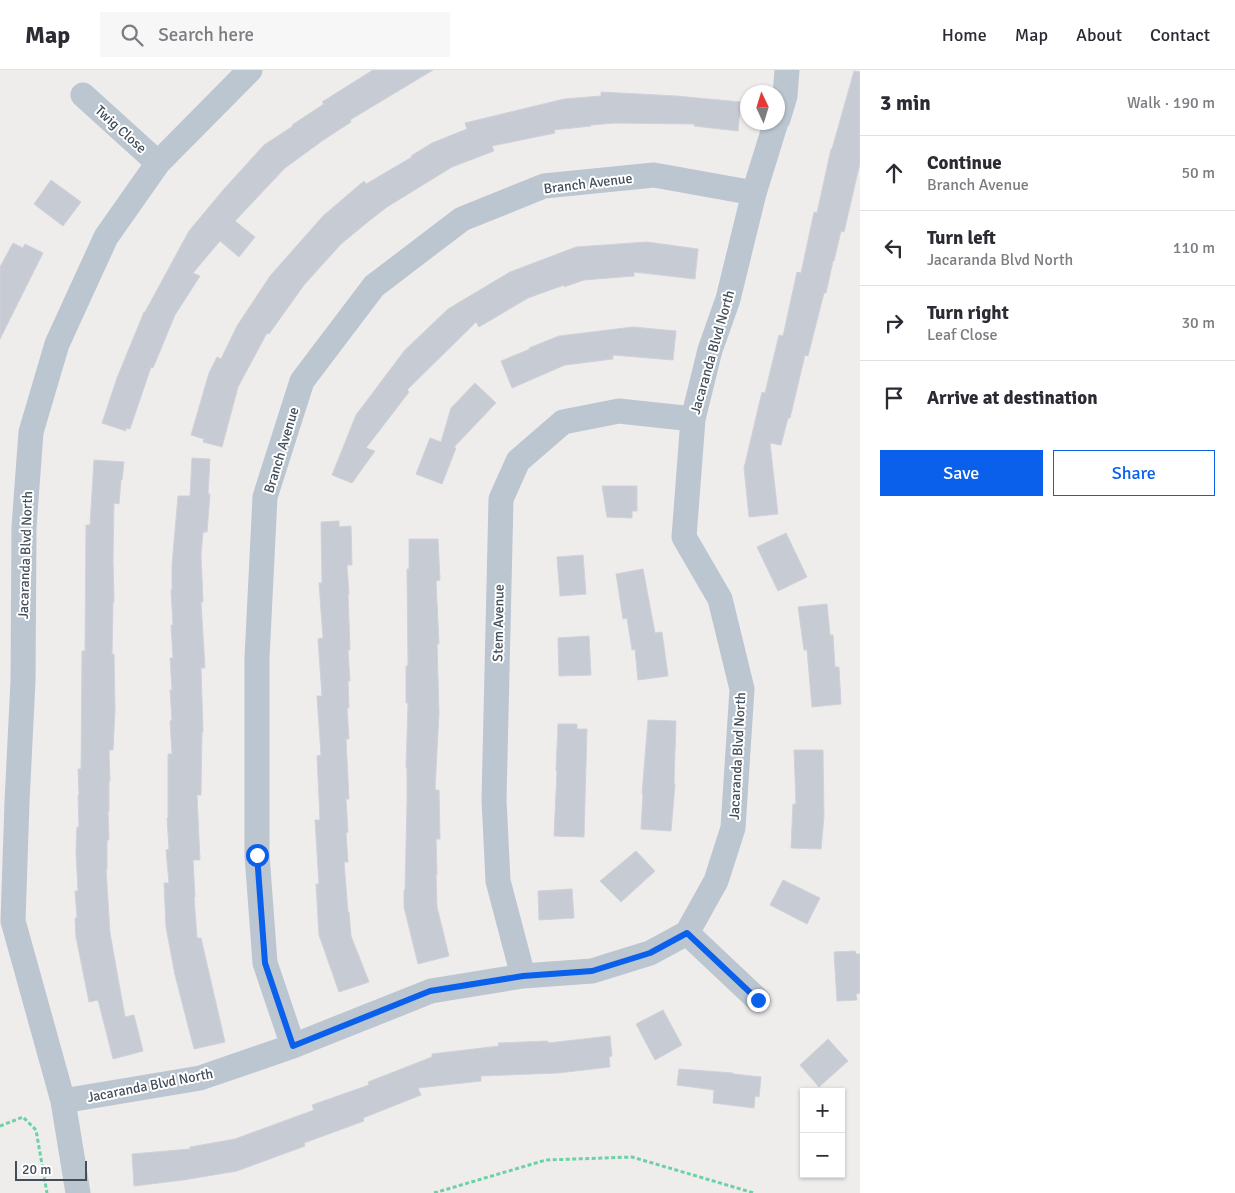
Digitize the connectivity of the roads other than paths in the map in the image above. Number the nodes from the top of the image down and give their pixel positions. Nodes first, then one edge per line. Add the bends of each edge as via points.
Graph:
1 (250, 70) edge
2 (787, 70) edge
3 (83, 95) dead end
4 (785, 96) edge
5 (774, 130) edge
6 (158, 163) junction
7 (754, 193) junction
8 (693, 419) junction
9 (687, 933) junction
10 (523, 976) junction
11 (758, 1000) dead end
12 (293, 1046) junction
13 (63, 1101) junction
14 (78, 1193) edge

1 - 6 street, Jacaranda Blvd North
2 - 4 street, Jacaranda Blvd North
3 - 6 street, Twig Close
5 - 7 street, Jacaranda Blvd North
6 - 13 street, Jacaranda Blvd North via 106,237 57,344 31,432 24,527 23,681 13,921
7 - 8 street, Jacaranda Blvd North via 728,299 710,350
7 - 12 street, Branch Avenue via 654,175 544,186 462,219 374,286 302,381 265,497 257,658 257,855 265,963
8 - 9 street, Jacaranda Blvd North via 684,537 720,598 742,689 733,828 716,881
8 - 10 street, Stem Avenue via 619,411 563,422 518,461 502,499 495,818 498,881
9 - 10 street, Jacaranda Blvd North via 650,953 592,971
9 - 11 street
10 - 12 street, Jacaranda Blvd North via 430,991
12 - 13 street, Jacaranda Blvd North via 200,1078
13 - 14 street, Jacaranda Blvd North

